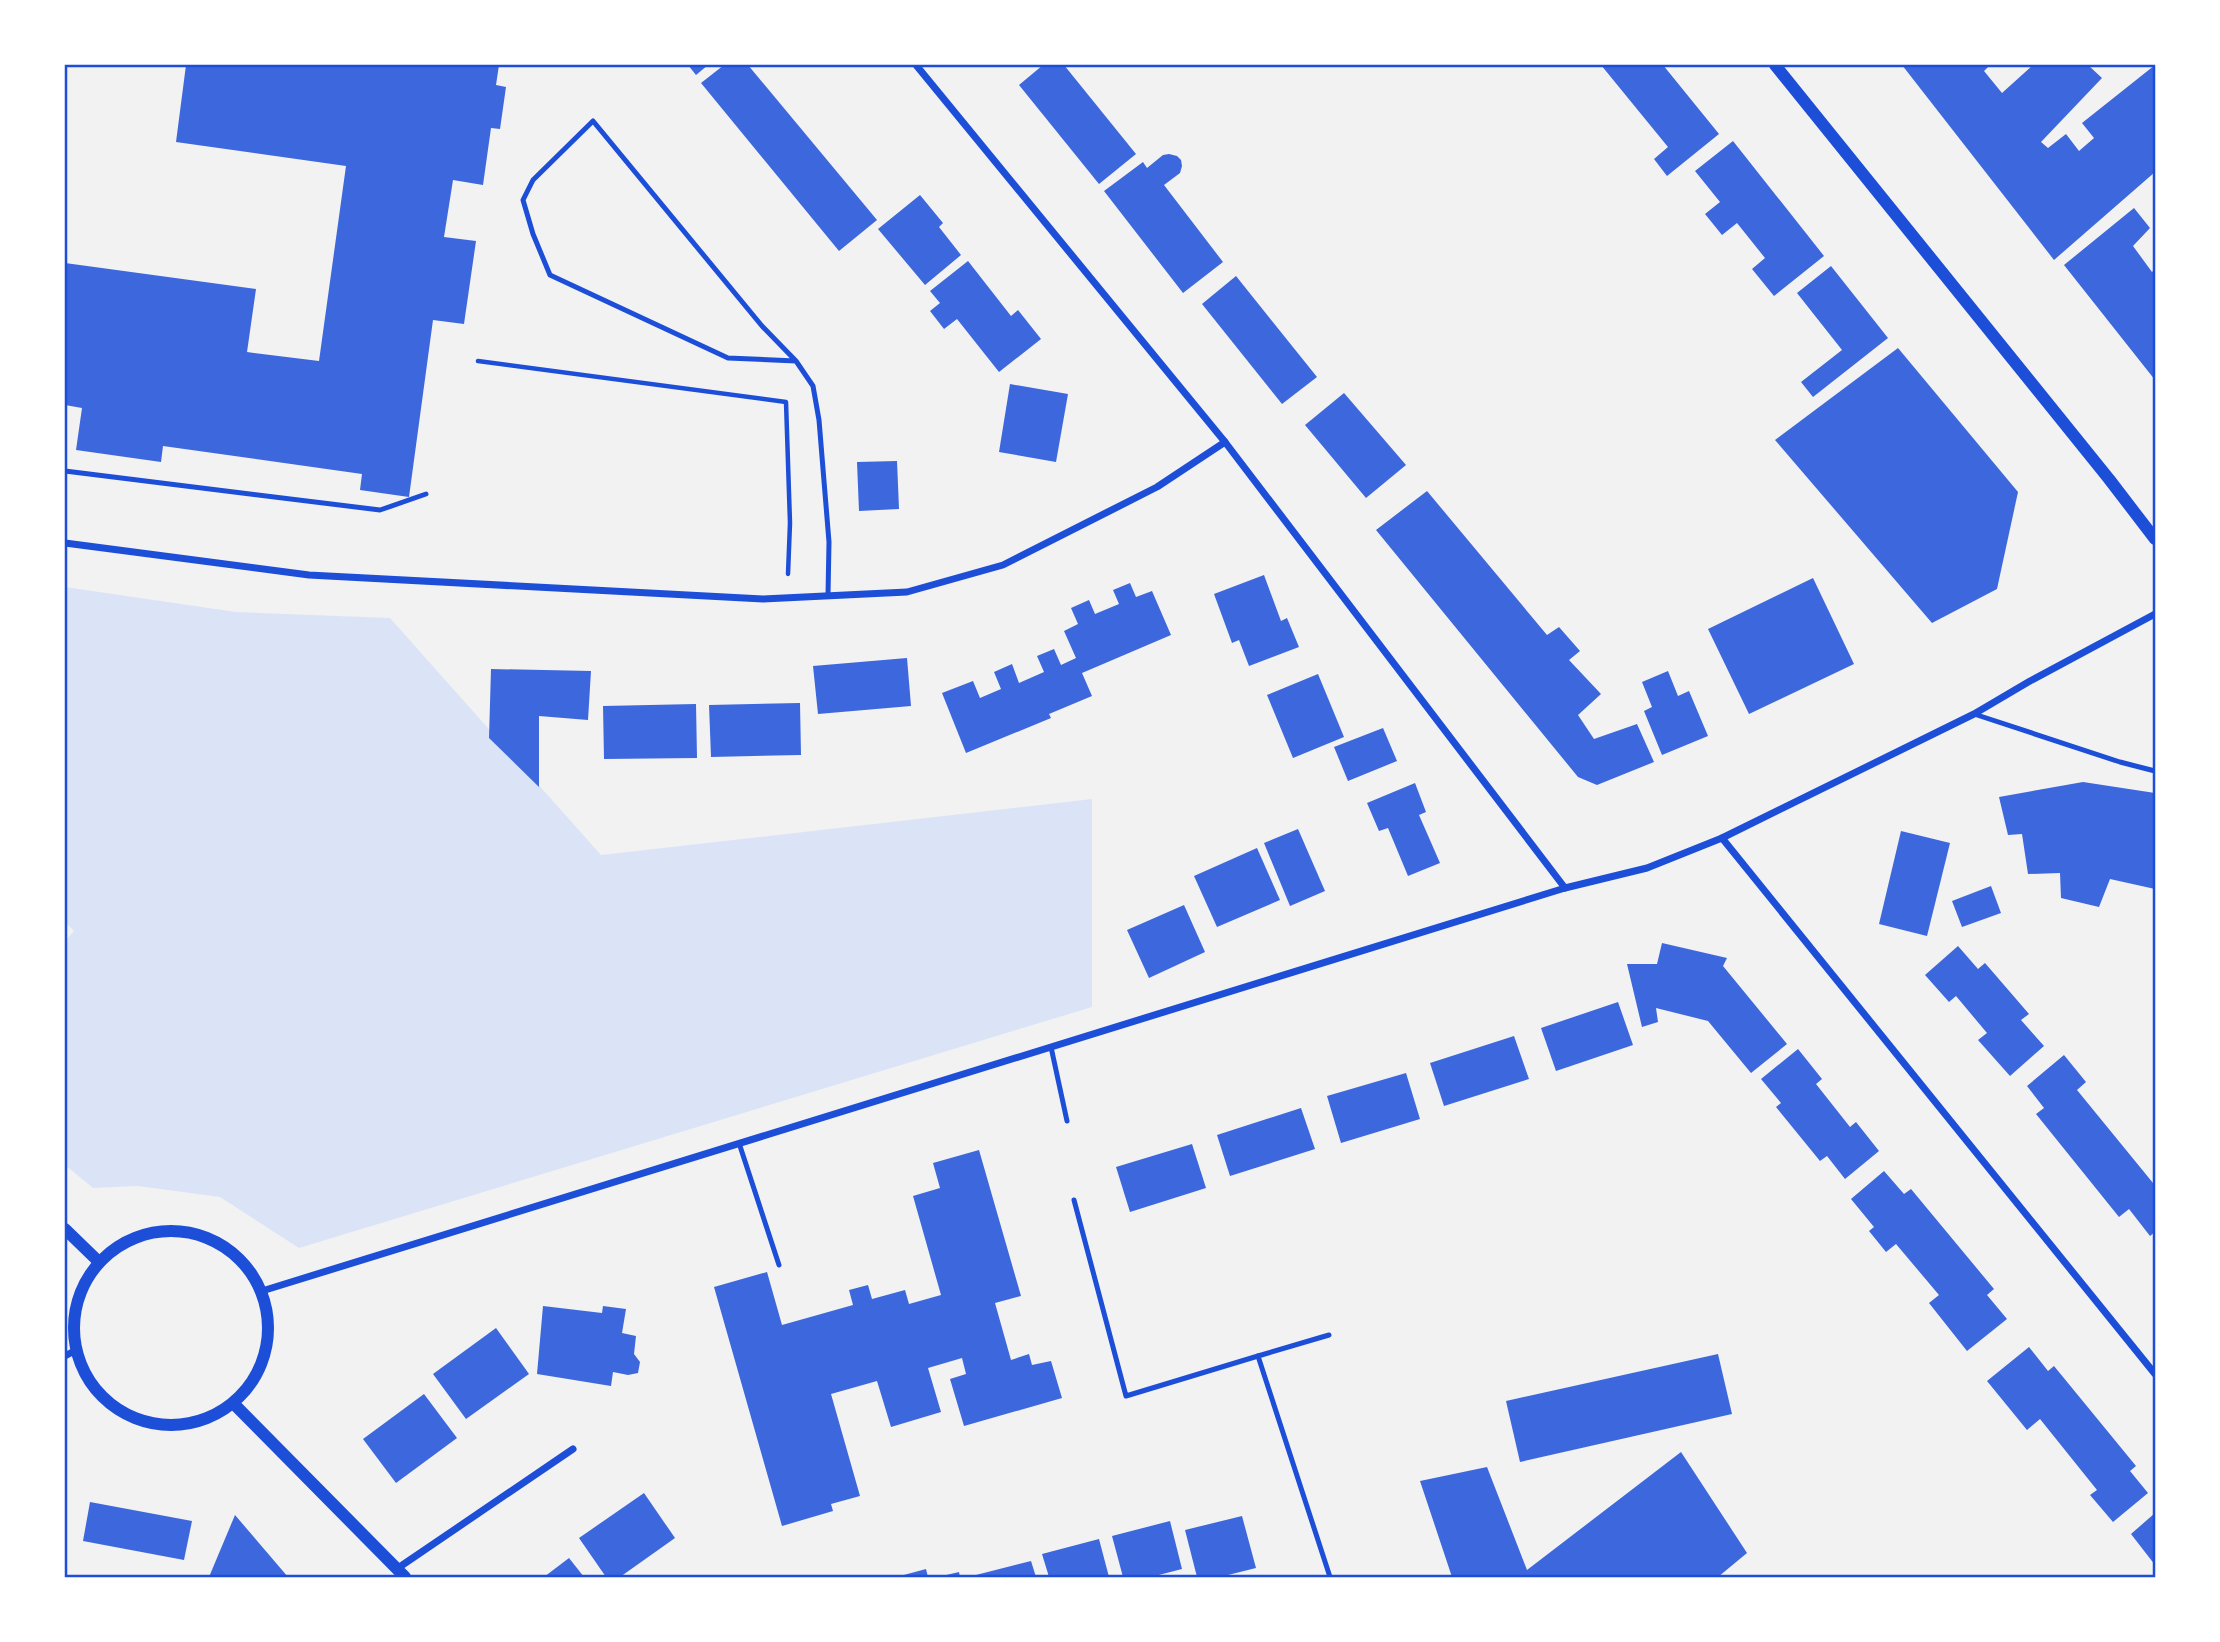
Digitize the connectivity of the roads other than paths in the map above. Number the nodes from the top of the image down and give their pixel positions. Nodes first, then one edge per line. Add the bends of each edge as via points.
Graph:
1 (916, 65) edge
2 (1775, 65) edge
3 (796, 361) junction
4 (1225, 442) junction
5 (65, 471) edge
6 (426, 494) dead end
7 (2155, 539) edge
8 (65, 543) edge
9 (828, 595) junction
10 (2155, 614) edge
11 (1974, 714) junction
12 (2155, 771) edge
13 (1722, 838) junction
14 (1565, 888) junction
15 (1051, 1047) junction
16 (1067, 1121) dead end
17 (739, 1143) junction
18 (1074, 1200) dead end
19 (65, 1229) edge
20 (99, 1262) junction
21 (779, 1265) dead end
22 (262, 1291) junction
23 (1329, 1335) dead end
24 (70, 1353) edge
25 (1258, 1356) junction
26 (2155, 1374) edge
27 (234, 1404) junction
28 (573, 1449) dead end
29 (401, 1572) edge
30 (1330, 1577) edge

1 - 4 street
2 - 7 street
3 - 3 lane via 593,121 533,180 523,200 550,275 728,358
3 - 9 lane via 813,386 818,420 829,542
4 - 9 street via 1157,487 1003,565 907,592
4 - 14 street
5 - 6 lane via 380,510
8 - 9 street via 309,575 763,599
10 - 11 street
11 - 12 lane
11 - 13 street
13 - 14 street via 1647,869
13 - 26 street
14 - 15 street
15 - 16 lane
15 - 17 street
17 - 21 lane
17 - 22 street
18 - 25 lane via 1126,1396
19 - 20 street
20 - 22 street via 125,1242 156,1231 188,1232 220,1243 245,1264
20 - 24 street via 82,1288
22 - 27 street via 270,1322 267,1353 254,1381
23 - 25 lane
24 - 27 street via 104,1399 127,1416 154,1425 182,1426 209,1419
25 - 30 lane
27 - 29 street
28 - 29 street

